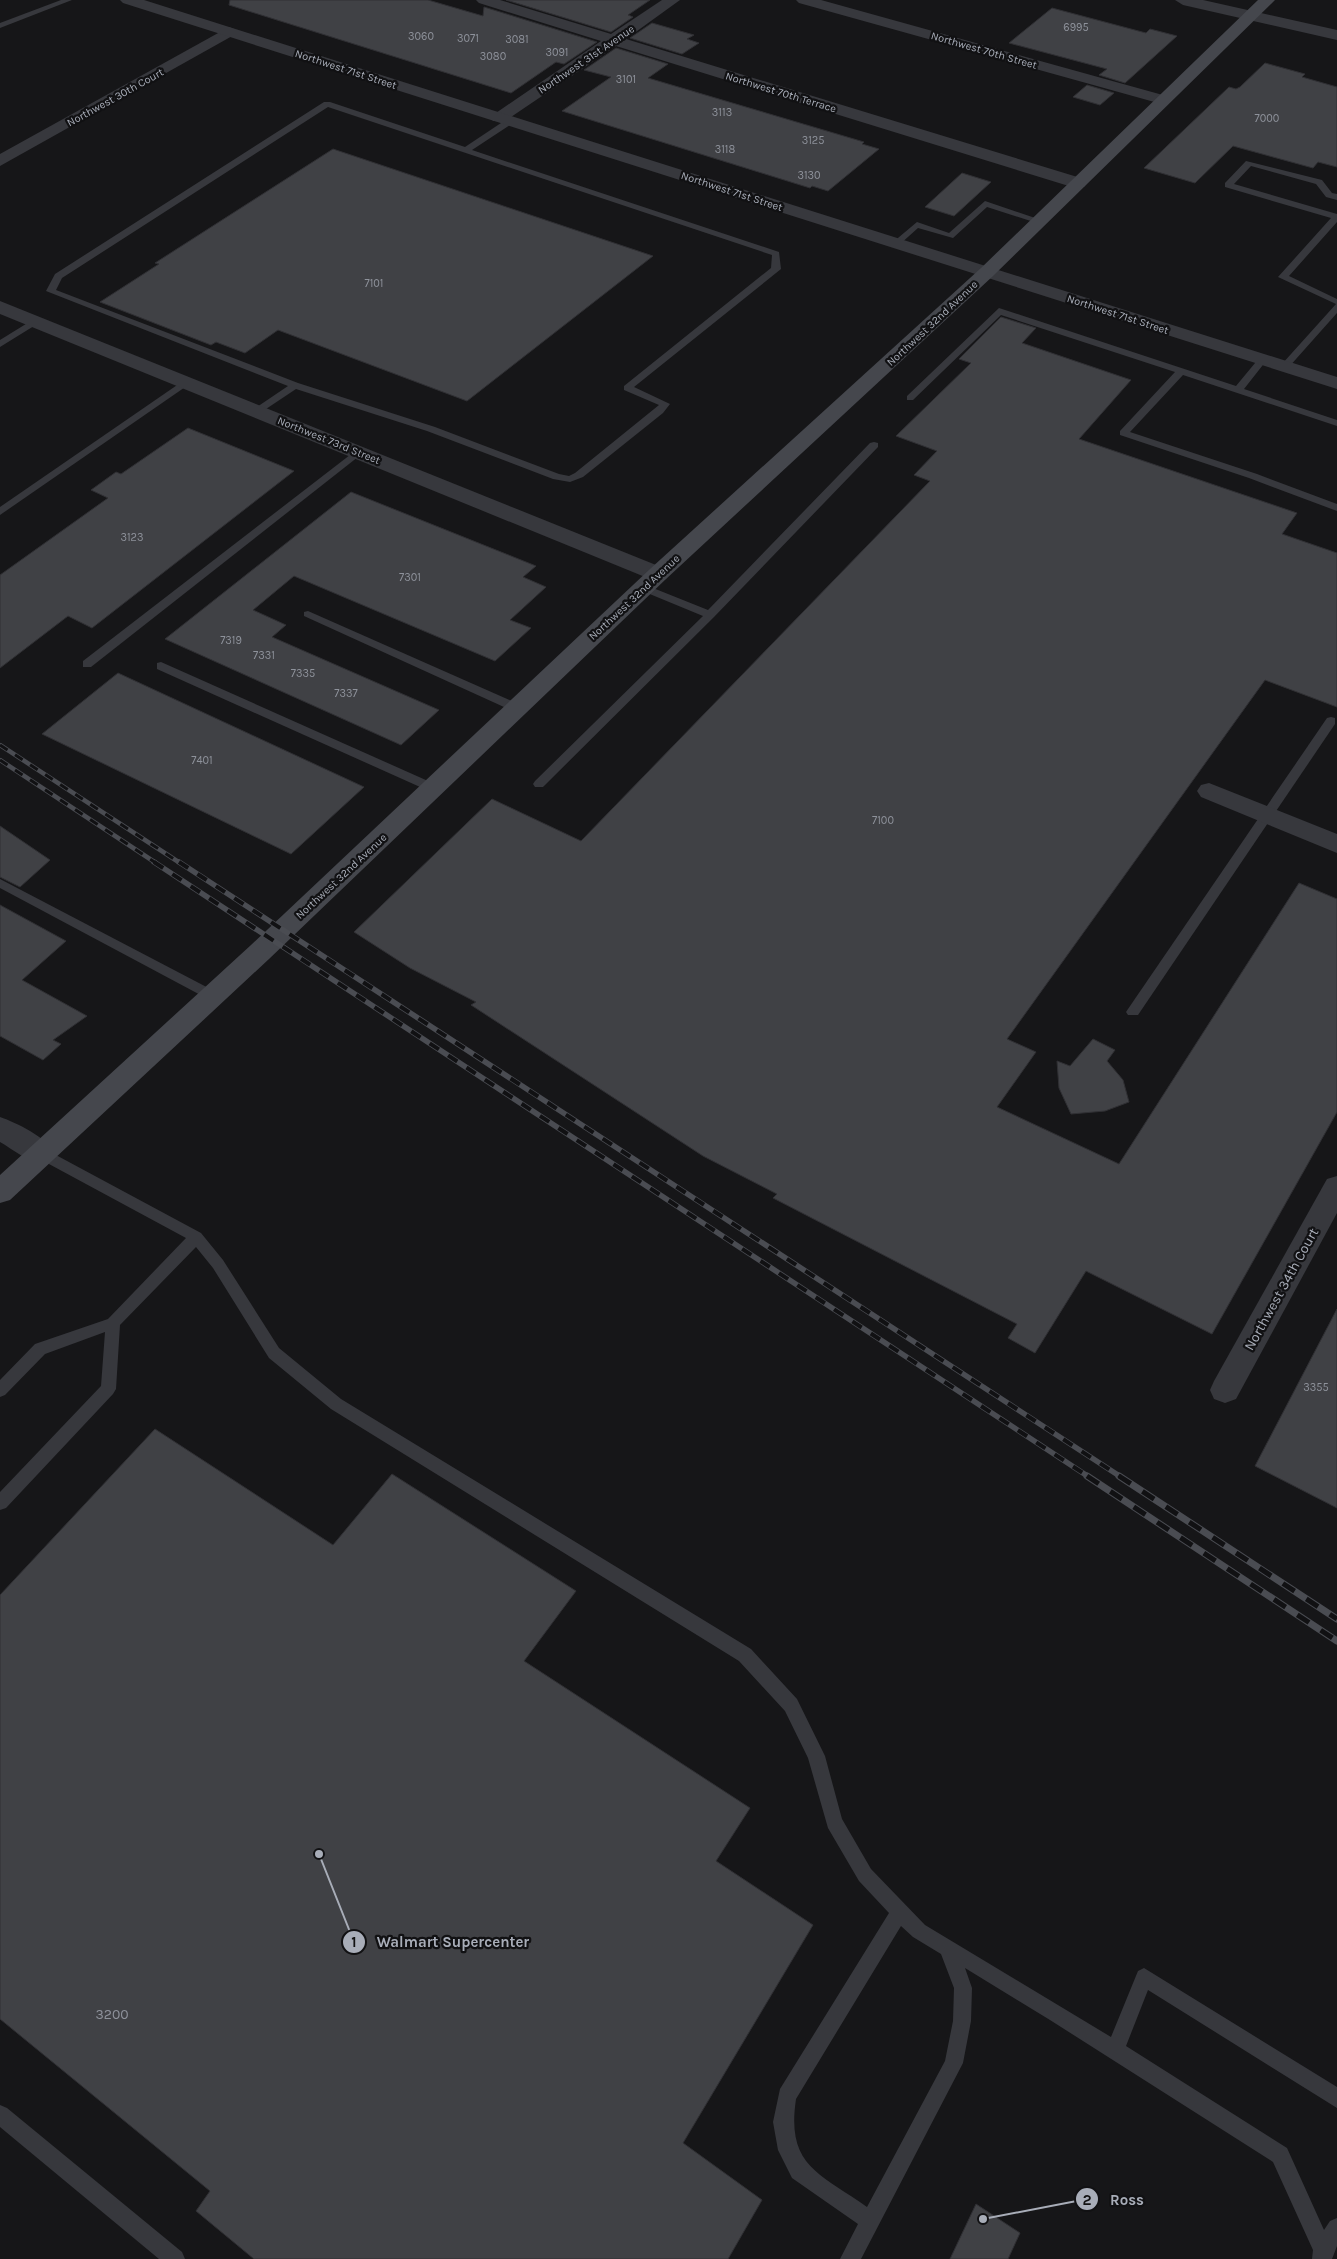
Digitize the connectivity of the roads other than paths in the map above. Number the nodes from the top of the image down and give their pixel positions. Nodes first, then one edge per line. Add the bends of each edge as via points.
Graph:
1 (68, 0) edge
2 (128, 0) edge
3 (484, 0) edge
4 (672, 0) edge
5 (804, 0) edge
6 (1183, 0) edge
7 (1267, 0) edge
8 (1251, 15) junction
9 (0, 26) edge
10 (230, 32) junction
11 (1337, 35) edge
12 (613, 40) junction
13 (1164, 100) junction
14 (504, 119) junction
15 (465, 151) junction
16 (0, 161) edge
17 (1078, 183) junction
18 (1337, 197) edge
19 (1040, 221) junction
20 (896, 243) junction
21 (987, 272) junction
22 (1337, 302) edge
23 (0, 307) edge
24 (1337, 307) edge
25 (37, 321) junction
26 (0, 344) edge
27 (1263, 359) junction
28 (1285, 366) junction
29 (1181, 371) junction
30 (186, 383) junction
31 (1337, 383) edge
32 (294, 385) junction
33 (1238, 390) junction
34 (910, 398) dead end
35 (256, 411) junction
36 (1337, 423) edge
37 (874, 446) dead end
38 (359, 451) junction
39 (1337, 508) edge
40 (0, 512) edge
41 (651, 581) junction
42 (308, 614) dead end
43 (710, 615) junction
44 (87, 664) dead end
45 (161, 666) dead end
46 (517, 708) junction
47 (1331, 722) dead end
48 (539, 784) dead end
49 (433, 788) junction
50 (1209, 791) dead end
51 (1268, 816) junction
52 (1337, 844) edge
53 (0, 883) edge
54 (213, 996) junction
55 (1133, 1012) dead end
56 (0, 1128) edge
57 (41, 1153) junction
58 (1337, 1187) edge
59 (0, 1192) edge
60 (196, 1237) junction
61 (113, 1323) junction
62 (0, 1390) edge
63 (1224, 1390) dead end
64 (0, 1502) edge
65 (900, 1911) junction
66 (948, 1949) junction
67 (1115, 2050) junction
68 (1337, 2098) edge
69 (0, 2115) edge
70 (870, 2221) junction
71 (1337, 2228) edge
72 (1322, 2255) edge
73 (175, 2259) edge
74 (850, 2259) edge

1 - 9 lane
2 - 10 street, Northwest 71st Street
3 - 12 street, Northwest 70th Terrace
4 - 12 street, Northwest 31st Avenue
5 - 13 street, Northwest 70th Street
6 - 8 street
7 - 8 main road, Northwest 32nd Avenue
8 - 11 street
8 - 13 main road, Northwest 32nd Avenue
10 - 14 street, Northwest 71st Street
10 - 16 street, Northwest 30th Court
12 - 14 street, Northwest 31st Avenue
12 - 17 street, Northwest 70th Terrace
13 - 17 main road, Northwest 32nd Avenue
14 - 15 lane
14 - 20 street, Northwest 71st Street
15 - 32 lane via 327,104 58,276 52,291
15 - 32 lane via 776,254 776,269 627,388 665,404 570,479 557,477 431,429
17 - 19 main road, Northwest 32nd Avenue
18 - 22 lane via 1329,194 1318,182 1249,163 1228,185 1337,217 1284,277
19 - 20 lane via 985,204 950,236 917,225
19 - 21 main road, Northwest 32nd Avenue
20 - 21 street, Northwest 71st Street
21 - 27 street, Northwest 71st Street
21 - 41 main road, Northwest 32nd Avenue
23 - 25 street, Northwest 73rd Street
24 - 28 lane
25 - 26 lane
25 - 30 street, Northwest 73rd Street
27 - 28 street, Northwest 71st Street
27 - 33 lane
28 - 31 street, Northwest 71st Street
29 - 33 lane
29 - 34 lane via 1000,311
29 - 39 lane via 1124,434 1253,476
30 - 35 street, Northwest 73rd Street
30 - 40 lane
32 - 35 lane
33 - 36 lane
35 - 38 street, Northwest 73rd Street
37 - 43 lane
38 - 41 street, Northwest 73rd Street
38 - 44 lane
41 - 43 lane
41 - 46 main road, Northwest 32nd Avenue
42 - 46 lane
43 - 48 lane
45 - 49 lane
46 - 49 main road, Northwest 32nd Avenue
47 - 51 lane
49 - 54 main road, Northwest 32nd Avenue
50 - 51 street
51 - 52 street
51 - 55 lane
53 - 54 lane
54 - 57 main road, Northwest 32nd Avenue
56 - 57 street
57 - 59 main road, Northwest 32nd Avenue
57 - 60 lane
58 - 63 street, Northwest 34th Court
60 - 61 lane
60 - 65 lane via 218,1264 274,1353 336,1404 745,1655 792,1705 816,1756 834,1822 865,1875
61 - 62 lane via 40,1349
61 - 64 lane via 108,1389
65 - 66 lane via 919,1932
65 - 70 lane via 787,2096 783,2122 788,2150 799,2171
66 - 67 lane via 1057,2012
66 - 70 lane via 963,1988 962,2021 954,2063
67 - 68 lane via 1144,1977
67 - 72 lane via 1280,2155
69 - 73 lane
70 - 74 lane
71 - 72 lane

